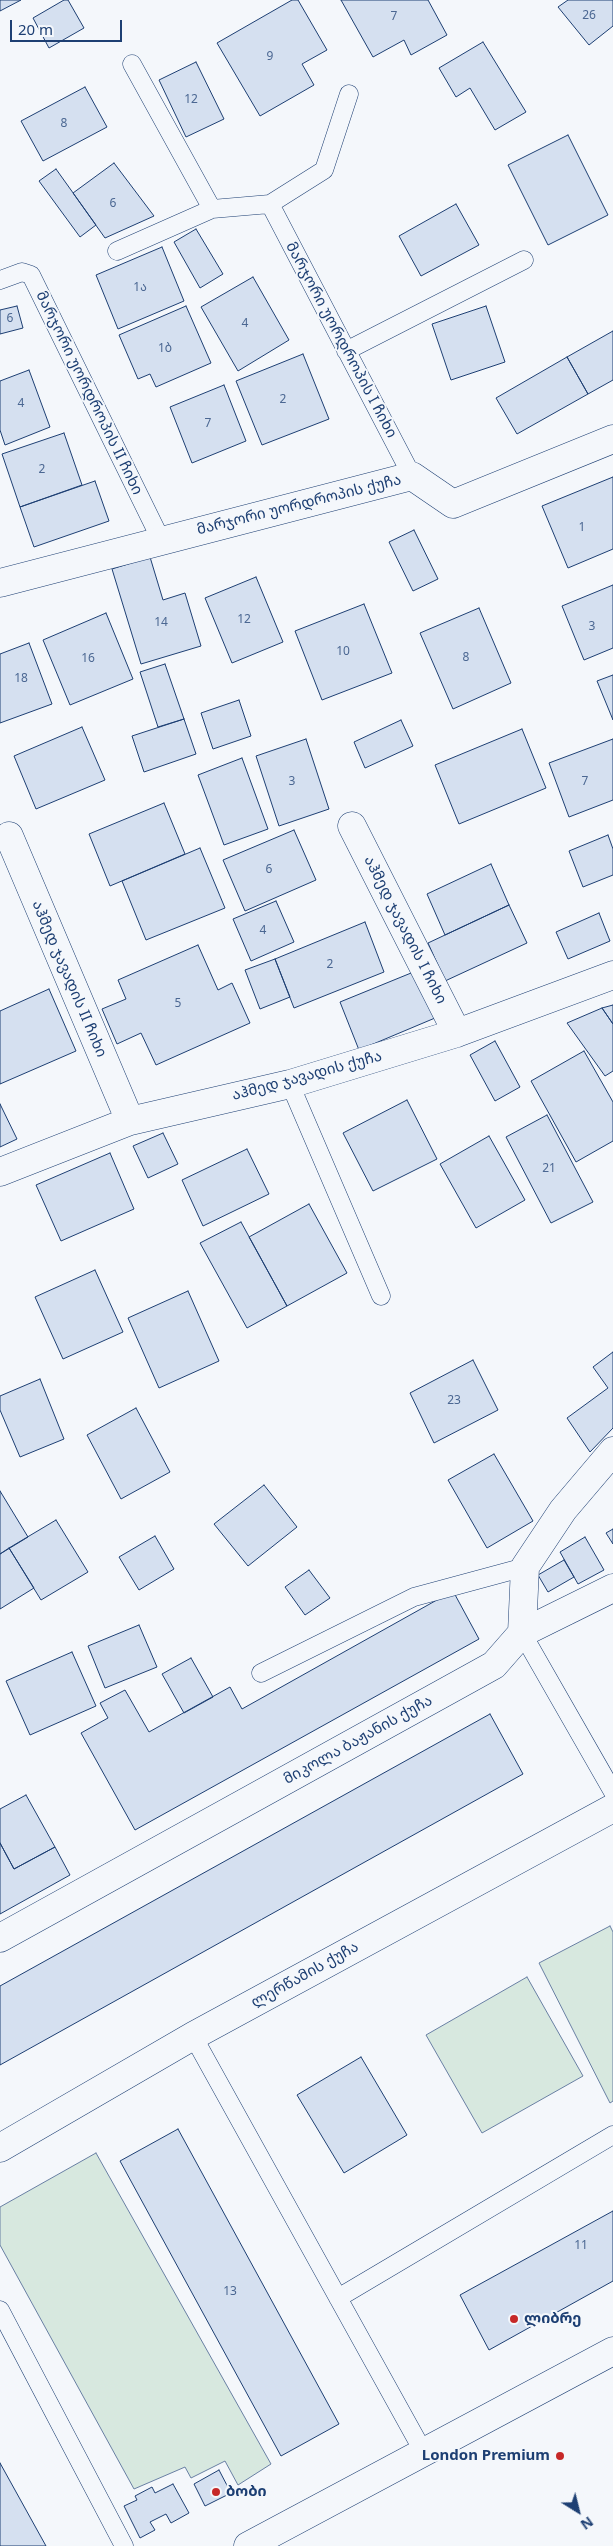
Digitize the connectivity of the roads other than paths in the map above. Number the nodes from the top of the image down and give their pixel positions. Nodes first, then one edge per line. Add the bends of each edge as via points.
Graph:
1 (132, 64) dead end
2 (349, 94) dead end
3 (270, 204) junction
4 (212, 209) junction
5 (117, 251) dead end
6 (524, 260) dead end
7 (0, 280) edge
8 (346, 351) junction
9 (613, 439) edge
10 (412, 476) junction
11 (161, 540) junction
12 (0, 583) edge
13 (352, 826) dead end
14 (9, 836) dead end
15 (613, 975) edge
16 (458, 1033) junction
17 (290, 1084) junction
18 (130, 1121) junction
19 (0, 1172) edge
20 (381, 1296) dead end
21 (613, 1451) edge
22 (525, 1567) junction
23 (613, 1588) edge
24 (522, 1633) junction
25 (261, 1673) dead end
26 (613, 1792) edge
27 (613, 1808) edge
28 (0, 1938) edge
29 (193, 2036) junction
30 (613, 2135) edge
31 (0, 2148) edge
32 (338, 2298) junction
33 (0, 2310) edge
34 (613, 2350) edge
35 (424, 2453) junction
36 (124, 2546) edge
37 (248, 2546) edge

1 - 4 lane
2 - 3 lane via 324,170
3 - 4 lane
3 - 8 lane, მარჯორი უორდროპის I ჩიხი
4 - 5 lane
6 - 8 lane
7 - 11 lane, მარჯორი უორდროპის II ჩიხი via 22,272 30,275
8 - 10 lane, მარჯორი უორდროპის I ჩიხი
9 - 10 street, მარჯორი უორდროპის ქუჩა via 453,504
10 - 11 street, მარჯორი უორდროპის ქუჩა
11 - 12 street, მარჯორი უორდროპის ქუჩა
13 - 16 street, აჰმედ ჯავადის I ჩიხი
14 - 18 street, აჰმედ ჯავადის II ჩიხი
15 - 16 street, აჰმედ ჯავადის ქუჩა
16 - 17 street, აჰმედ ჯავადის ქუჩა
17 - 18 street, აჰმედ ჯავადის ქუჩა
17 - 20 lane
18 - 19 street, აჰმედ ჯავადის ქუჩა
21 - 22 street via 563,1510
22 - 24 street
22 - 25 lane via 414,1597
23 - 24 street
24 - 26 lane
24 - 28 street, მიკოლა ბაჟანის ქუჩა via 494,1666
27 - 29 street, ლერწამის ქუჩა
29 - 31 street, ლერწამის ქუჩა
29 - 32 lane
30 - 32 lane
32 - 35 lane
33 - 36 lane
34 - 35 street
35 - 37 street

